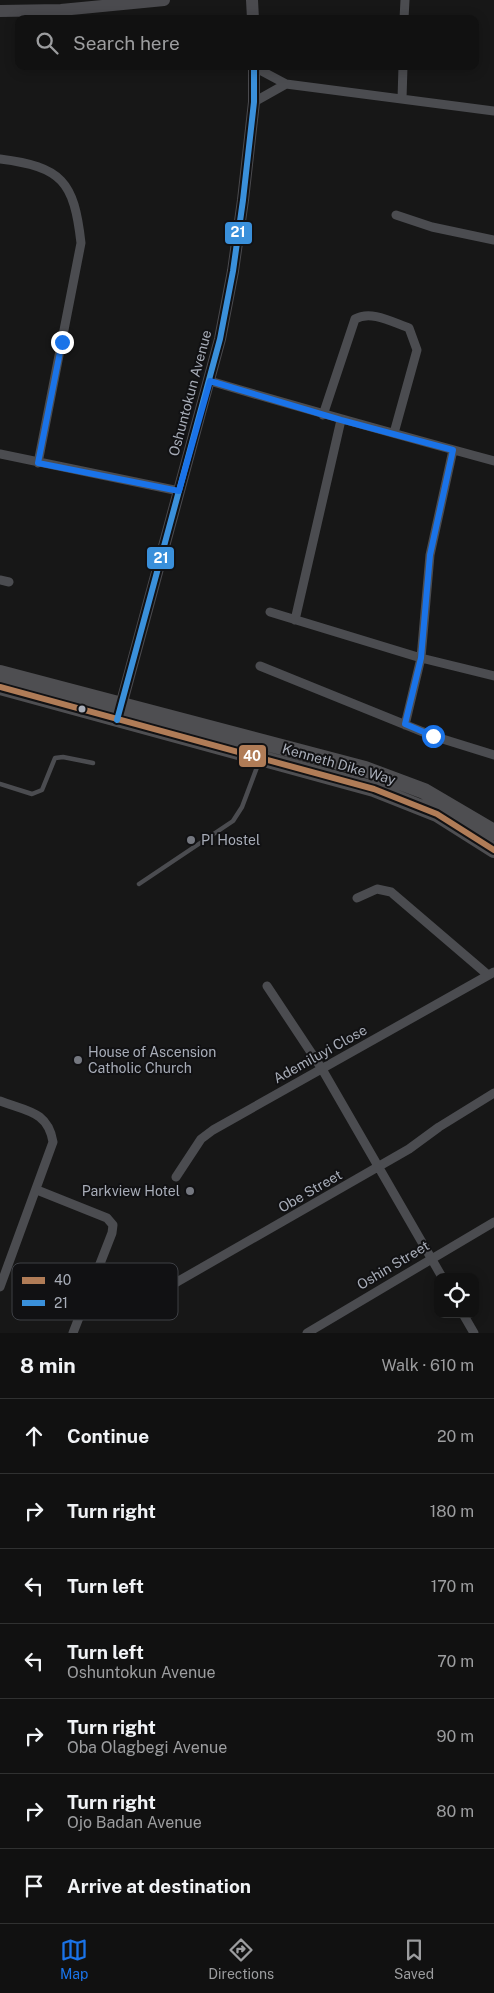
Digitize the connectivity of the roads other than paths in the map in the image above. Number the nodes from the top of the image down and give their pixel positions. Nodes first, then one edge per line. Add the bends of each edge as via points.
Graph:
1 (164, 0) edge
2 (252, 0) edge
3 (405, 0) edge
4 (0, 11) edge
5 (252, 15) edge
6 (404, 15) edge
7 (254, 70) edge
8 (261, 70) edge
9 (403, 70) edge
10 (286, 84) junction
11 (402, 99) junction
12 (254, 102) junction
13 (494, 111) edge
14 (0, 159) edge
15 (396, 215) dead end
16 (494, 240) edge
17 (210, 381) junction
18 (323, 415) junction
19 (341, 420) junction
20 (394, 433) junction
21 (453, 450) junction
22 (0, 454) edge
23 (494, 461) edge
24 (38, 463) junction
25 (179, 491) junction
26 (270, 612) dead end
27 (295, 620) junction
28 (421, 658) junction
29 (260, 666) dead end
30 (0, 673) edge
31 (494, 676) edge
32 (0, 687) edge
33 (119, 713) junction
34 (405, 724) junction
35 (265, 754) junction
36 (494, 755) edge
37 (93, 763) dead end
38 (0, 784) edge
39 (494, 832) edge
40 (494, 850) edge
41 (139, 884) dead end
42 (357, 898) dead end
43 (491, 974) edge
44 (267, 986) dead end
45 (322, 1069) junction
46 (494, 1093) edge
47 (0, 1101) edge
48 (378, 1167) junction
49 (176, 1177) dead end
50 (36, 1190) junction
51 (494, 1222) edge
52 (431, 1259) junction
53 (100, 1263) edge
54 (440, 1273) edge
55 (178, 1281) edge
56 (0, 1287) edge
57 (465, 1318) edge
58 (78, 1320) edge
59 (73, 1333) edge
60 (307, 1333) edge
61 (474, 1333) edge

1 - 4 main road via 61,10
2 - 5 main road
3 - 6 street
7 - 12 main road, Oshuntokun Avenue
8 - 10 street
9 - 11 street
10 - 11 street
10 - 12 street
11 - 13 street
12 - 17 main road, Oshuntokun Avenue via 233,271
14 - 24 street via 32,164 51,173 70,191 78,214 81,243 77,268
15 - 16 street via 432,227
17 - 18 street
17 - 25 main road, Oshuntokun Avenue
18 - 19 street
18 - 20 street via 355,319 363,314 372,316 409,328 417,350
19 - 20 street
19 - 27 street
20 - 21 street
21 - 23 street
21 - 28 street via 430,555
22 - 24 street
24 - 25 street
25 - 33 main road, Oshuntokun Avenue
26 - 27 street
27 - 28 street
28 - 31 street
28 - 34 street
29 - 34 street
30 - 33 highway, Kenneth Dike Way
32 - 33 highway, Kenneth Dike Way
33 - 35 highway, Kenneth Dike Way
34 - 36 street
35 - 39 highway, Kenneth Dike Way via 365,769 424,791
35 - 40 highway, Kenneth Dike Way via 407,801 464,829
35 - 41 lane via 233,821
37 - 38 lane via 55,758 42,790 32,794
42 - 43 street via 377,889 391,892
43 - 45 street, Ademiluyi Close
44 - 45 street
45 - 48 street
45 - 49 street, Ademiluyi Close via 213,1130 201,1139
46 - 48 street, Obe Street
47 - 50 street via 44,1119 49,1126 52,1148
48 - 52 street
48 - 55 street, Obe Street
50 - 53 street via 107,1218 113,1225 112,1233
50 - 56 street
51 - 52 street, Oshin Street
52 - 54 street
52 - 60 street, Oshin Street
57 - 61 street
58 - 59 street

